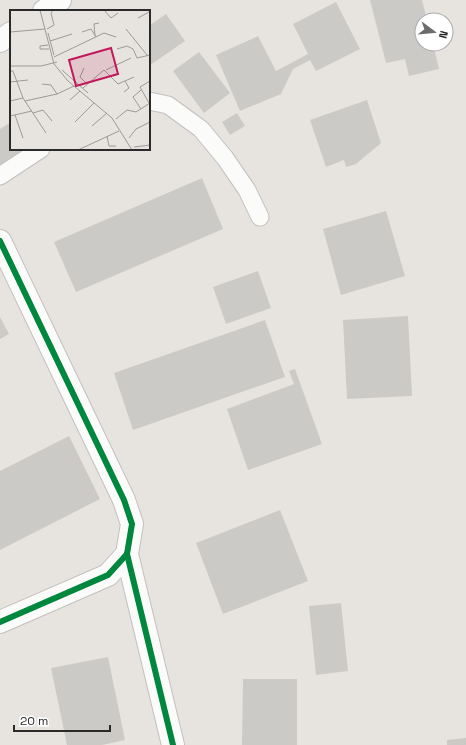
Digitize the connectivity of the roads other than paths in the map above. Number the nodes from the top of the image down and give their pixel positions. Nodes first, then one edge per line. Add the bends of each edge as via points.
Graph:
1 (60, 0) edge
2 (45, 10) edge
3 (10, 34) edge
4 (0, 41) edge
5 (150, 101) edge
6 (39, 150) edge
7 (0, 176) edge
8 (260, 218) dead end
9 (0, 241) edge
10 (127, 554) junction
11 (0, 622) edge
12 (173, 745) edge

1 - 2 street
3 - 4 street
5 - 8 lane via 168,105 201,129 247,190
6 - 7 lane
9 - 10 street via 124,500 132,524
10 - 11 street via 108,575
10 - 12 street

